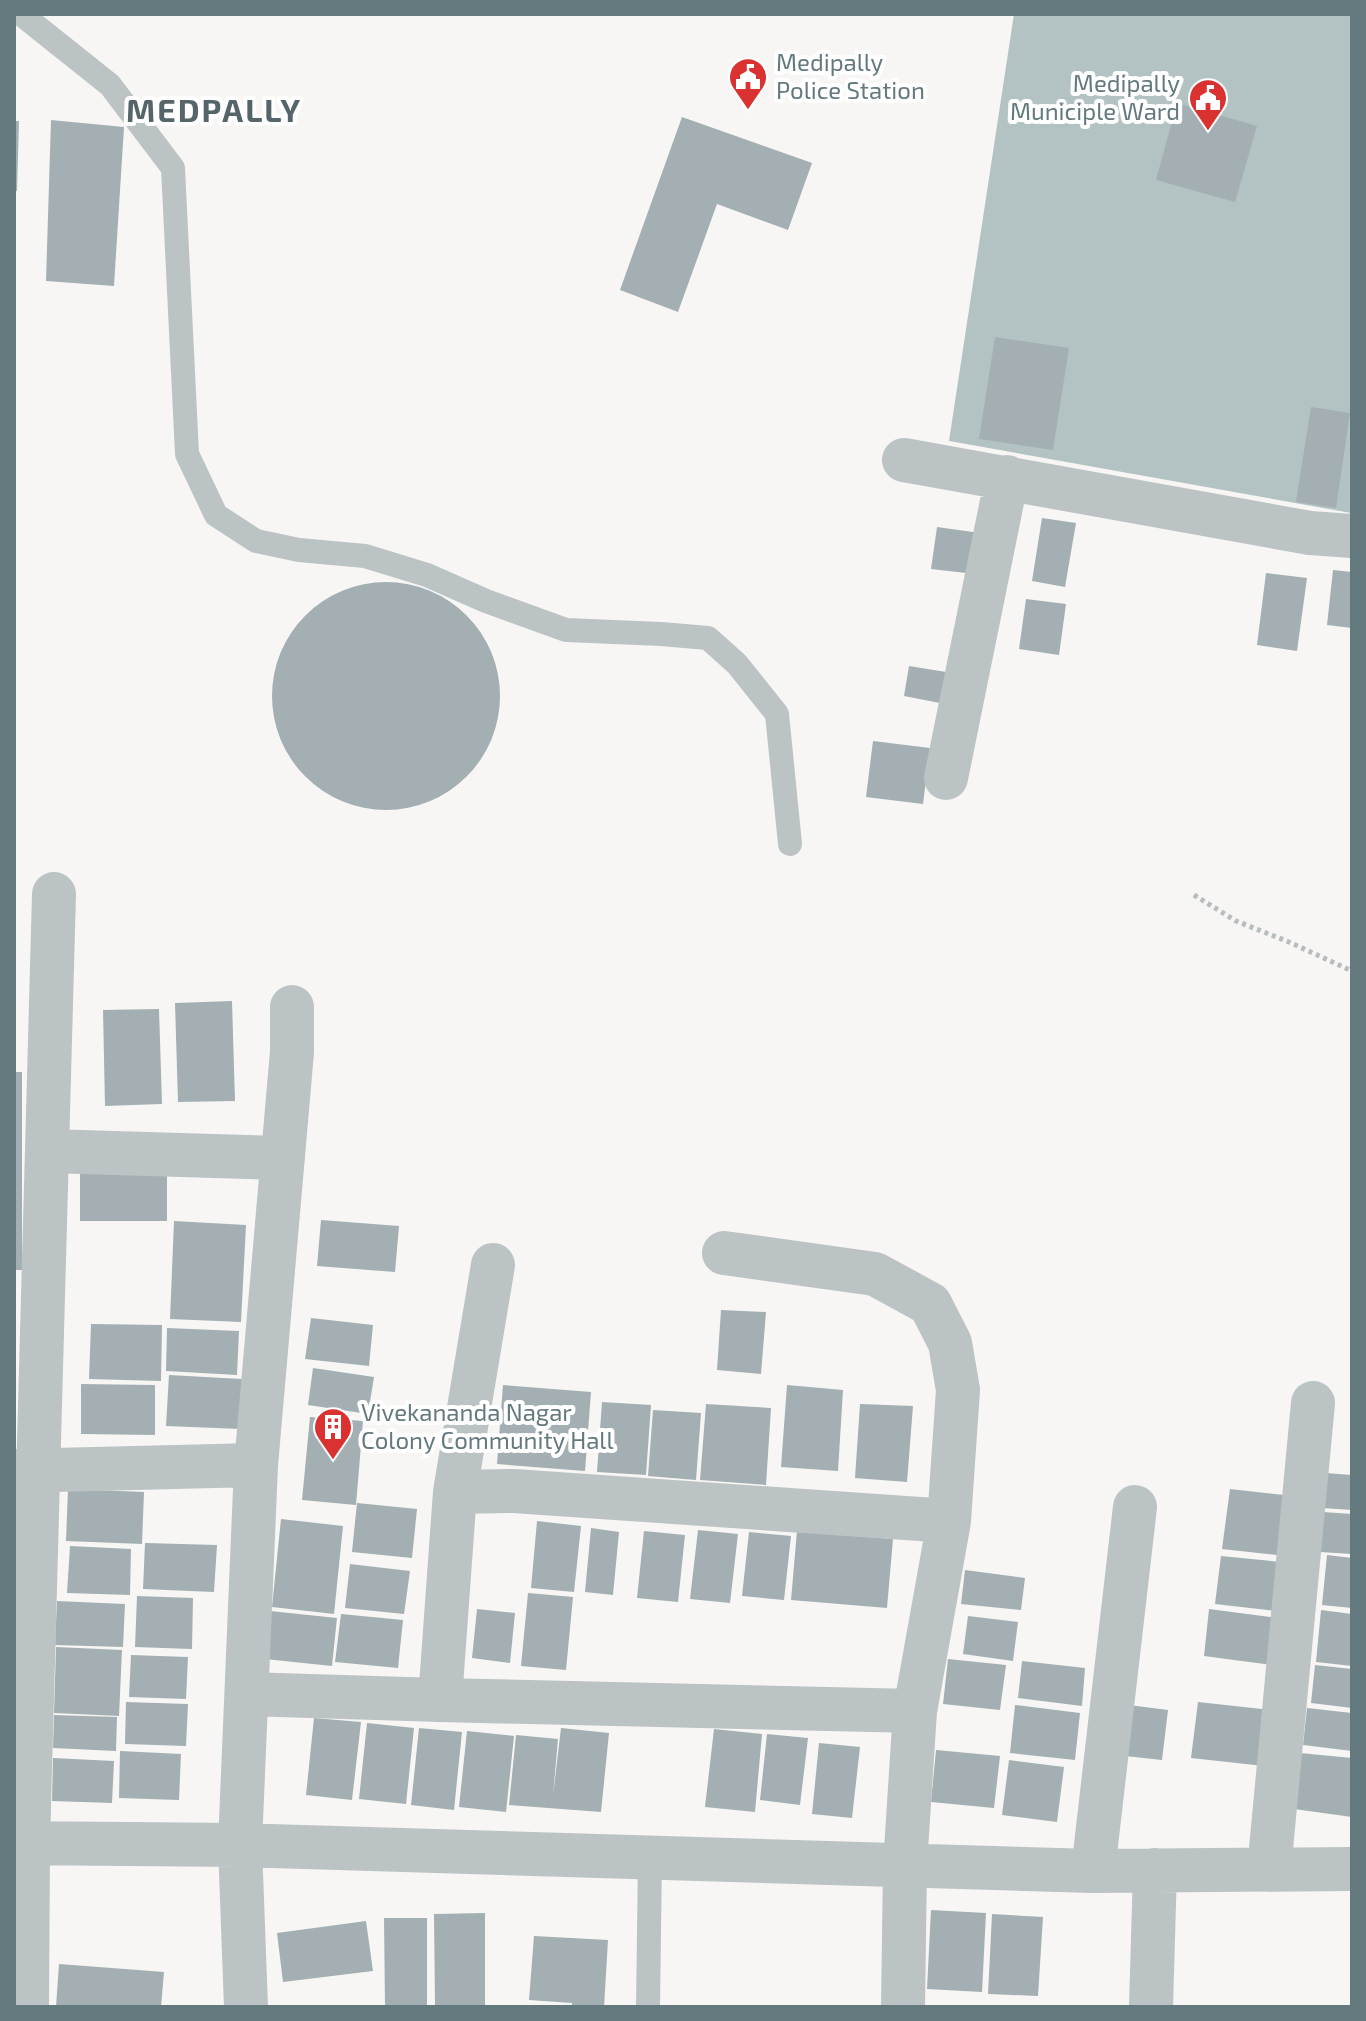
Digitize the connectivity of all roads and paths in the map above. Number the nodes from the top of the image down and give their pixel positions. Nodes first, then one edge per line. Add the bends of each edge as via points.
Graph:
1 (21, 14) edge
2 (904, 460) dead end
3 (1007, 477) junction
4 (1352, 536) edge
5 (946, 778) dead end
6 (790, 844) dead end
7 (54, 894) dead end
8 (1194, 895) dead end
9 (1352, 971) edge
10 (292, 1007) dead end
11 (47, 1151) junction
12 (283, 1158) junction
13 (724, 1253) dead end
14 (493, 1265) dead end
15 (1313, 1403) dead end
16 (256, 1465) junction
17 (26, 1471) edge
18 (455, 1492) junction
19 (1135, 1507) dead end
20 (949, 1521) junction
21 (247, 1694) junction
22 (440, 1700) junction
23 (915, 1711) junction
24 (21, 1843) edge
25 (240, 1845) junction
26 (650, 1858) junction
27 (905, 1865) junction
28 (1352, 1869) edge
29 (1155, 1870) junction
30 (1269, 1870) junction
31 (1093, 1871) junction
32 (27, 2007) edge
33 (246, 2007) edge
34 (648, 2007) edge
35 (903, 2007) edge
36 (1151, 2007) edge

1 - 6 lane via 110,85 173,168 187,454 216,515 256,541 365,556 566,630 708,638 777,714
2 - 3 street
3 - 4 street via 1310,533
3 - 5 street
7 - 11 street
8 - 9 path via 1236,921
10 - 12 street
11 - 12 street
11 - 17 street
12 - 16 street
13 - 20 street via 875,1274 930,1304 950,1343 958,1390
14 - 18 street
15 - 30 street
16 - 17 street
16 - 21 street
17 - 24 street
18 - 20 street via 514,1491
18 - 22 street
19 - 31 street
20 - 23 street
21 - 22 street
21 - 25 street
22 - 23 street
23 - 27 street
24 - 25 street
24 - 32 street
25 - 26 street
25 - 33 street
26 - 27 street
26 - 34 lane
27 - 31 street
27 - 35 street
28 - 30 street
29 - 30 street
29 - 31 street
29 - 36 street

